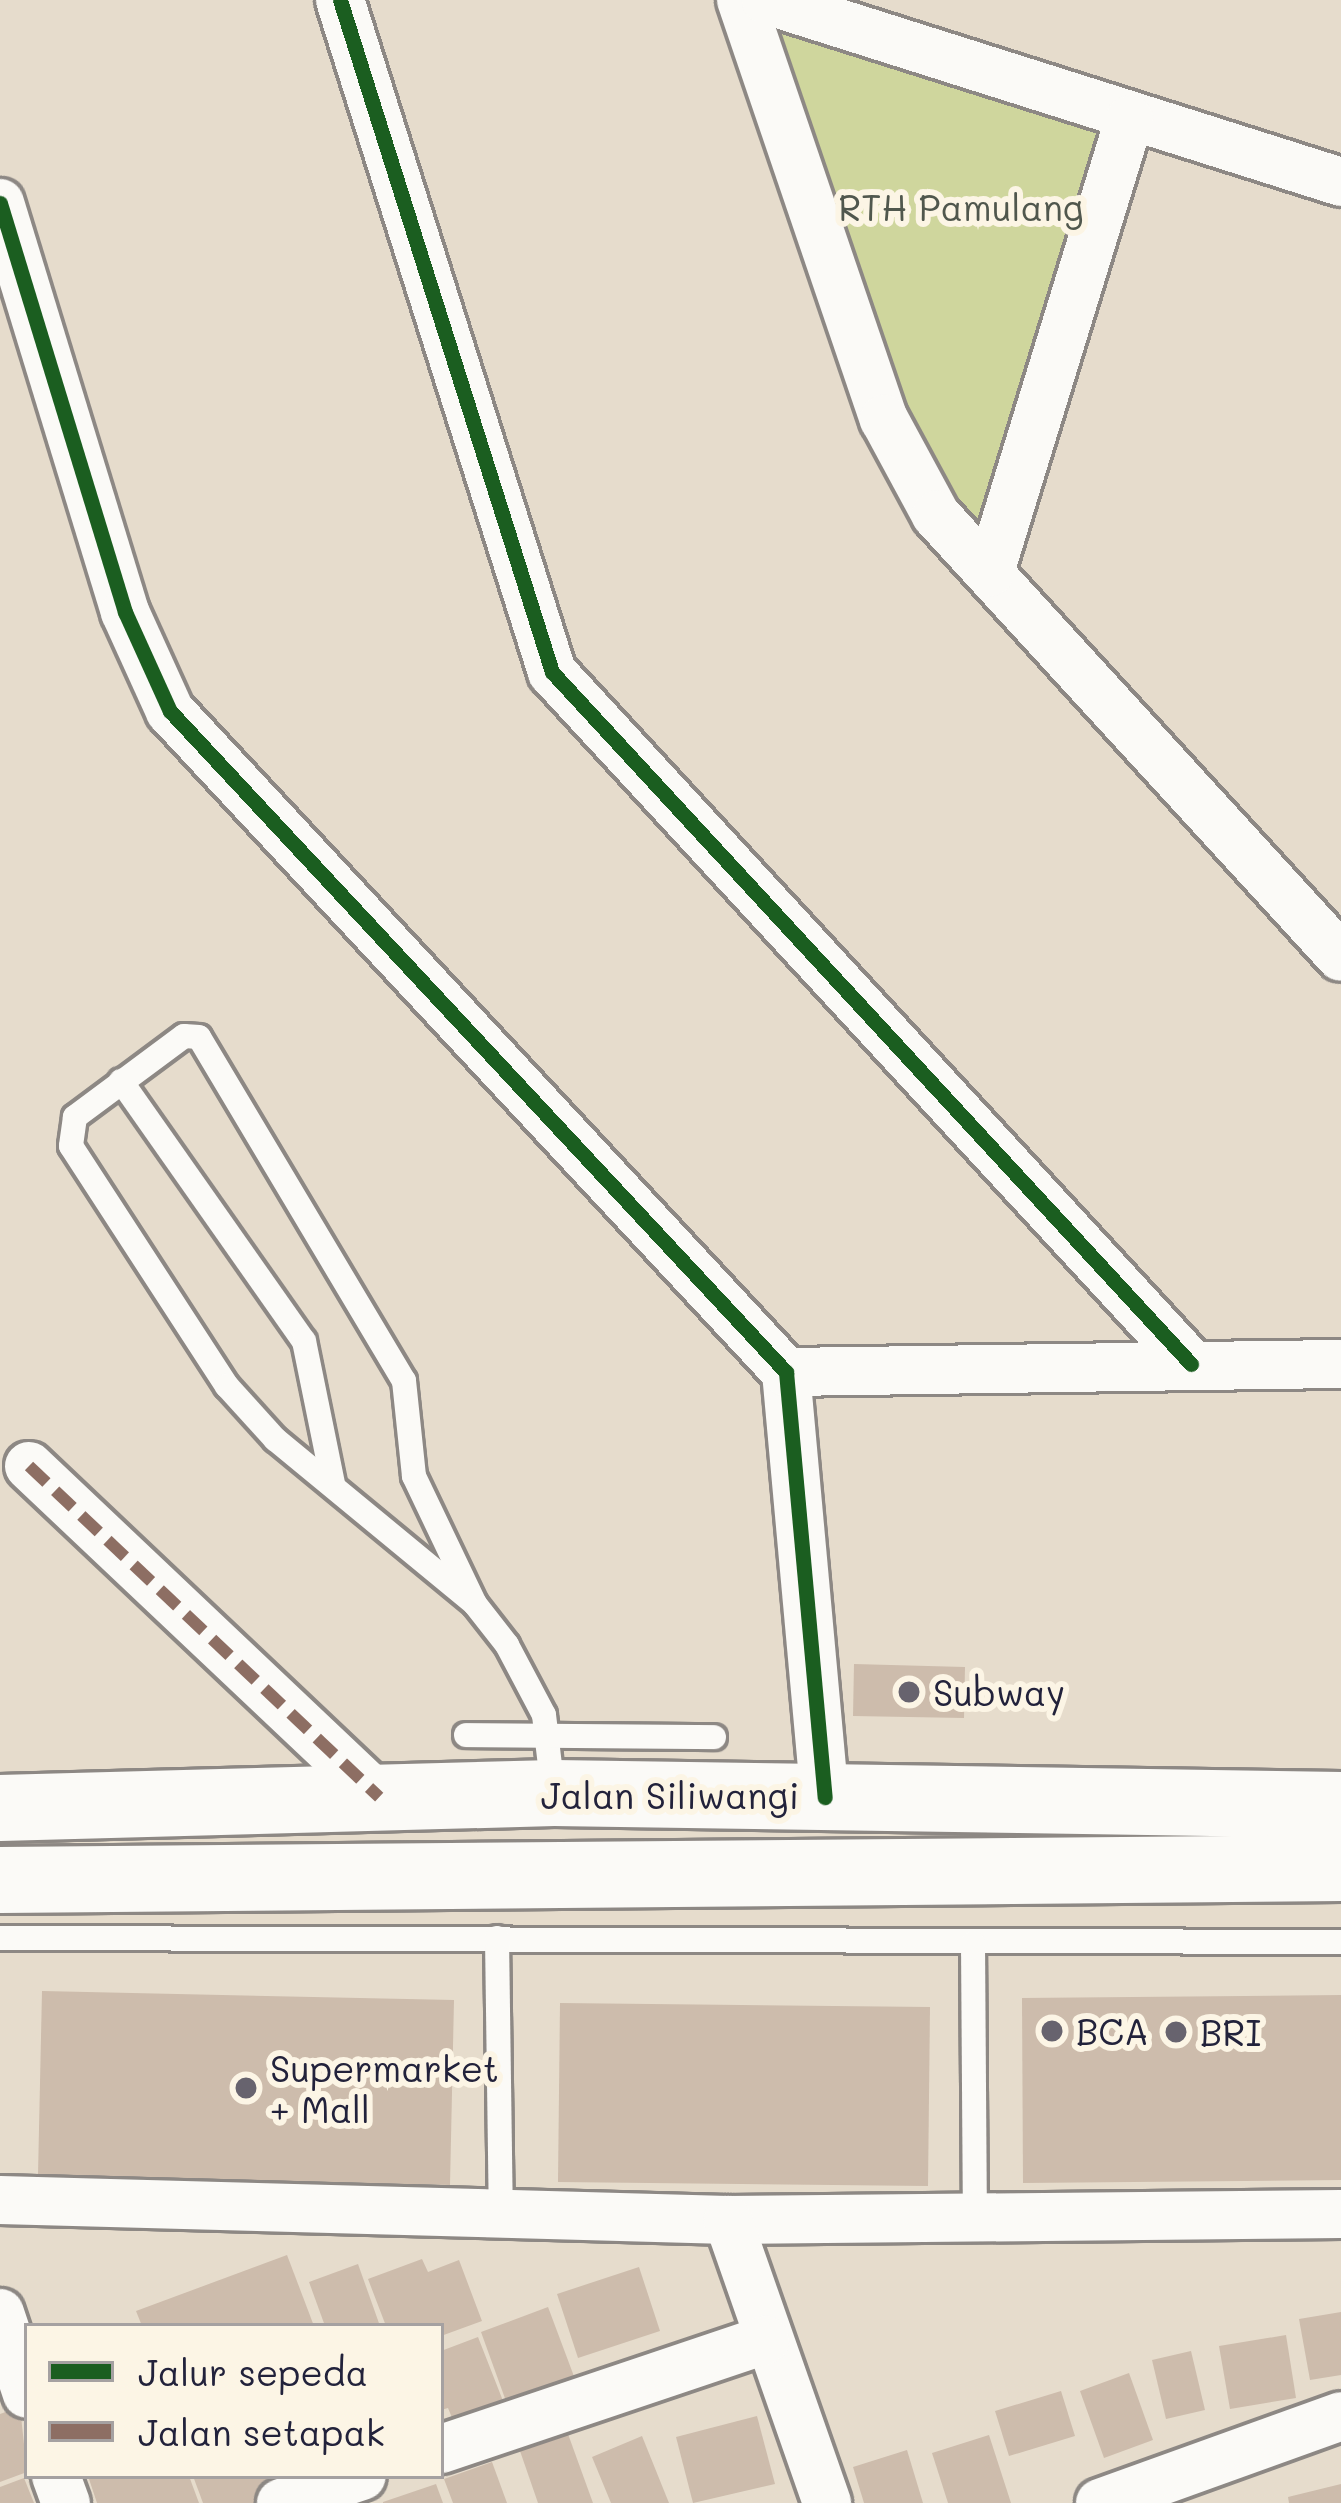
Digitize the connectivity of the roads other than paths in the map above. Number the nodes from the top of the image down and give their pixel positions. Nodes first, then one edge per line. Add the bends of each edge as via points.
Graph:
1 (340, 0) edge
2 (741, 0) edge
3 (766, 0) edge
4 (1129, 120) junction
5 (1341, 182) edge
6 (0, 202) edge
7 (990, 572) junction
8 (1341, 957) edge
9 (121, 1081) junction
10 (1191, 1364) junction
11 (1341, 1364) edge
12 (787, 1372) junction
13 (29, 1466) dead end
14 (334, 1484) junction
15 (475, 1604) junction
16 (466, 1735) dead end
17 (714, 1737) dead end
18 (551, 1764) junction
19 (379, 1797) junction
20 (825, 1797) junction
21 (1039, 1800) junction
22 (1341, 1805) edge
23 (0, 1808) edge
24 (1042, 1867) junction
25 (1341, 1868) edge
26 (0, 1880) edge
27 (0, 1938) edge
28 (497, 1938) junction
29 (1341, 1942) edge
30 (973, 1943) junction
31 (0, 2200) edge
32 (975, 2212) junction
33 (501, 2213) junction
34 (1341, 2215) edge
35 (728, 2220) junction
36 (2, 2331) edge
37 (765, 2340) junction
38 (24, 2386) edge
39 (1341, 2416) edge
40 (444, 2448) edge
41 (353, 2479) edge
42 (281, 2503) edge
43 (827, 2503) edge
44 (1100, 2503) edge

1 - 10 street via 552,671
2 - 7 street via 884,419 935,515
3 - 4 street
4 - 5 street
4 - 7 street
6 - 12 street via 125,612 170,711
7 - 8 street
9 - 14 lane via 304,1341
9 - 14 lane via 75,1117 71,1146 227,1386 275,1439
9 - 15 lane via 184,1036 199,1037 404,1381 414,1477
10 - 11 street
10 - 12 street
12 - 20 street
13 - 19 street
14 - 15 lane
15 - 18 lane via 507,1645
16 - 18 lane
17 - 18 lane
18 - 19 main road, Jalan Siliwangi
18 - 20 main road, Jalan Siliwangi
19 - 23 main road, Jalan Siliwangi
20 - 21 main road, Jalan Siliwangi
21 - 22 main road, Jalan Siliwangi
21 - 24 main road
24 - 25 main road, Jalan Siliwangi
24 - 26 main road, Jalan Siliwangi
27 - 28 lane
28 - 30 lane
28 - 33 lane
29 - 30 lane
30 - 32 lane
31 - 33 street
32 - 34 street
32 - 35 street
33 - 35 street
35 - 37 street
36 - 38 street
37 - 40 street
37 - 43 street
39 - 44 street
41 - 42 street

